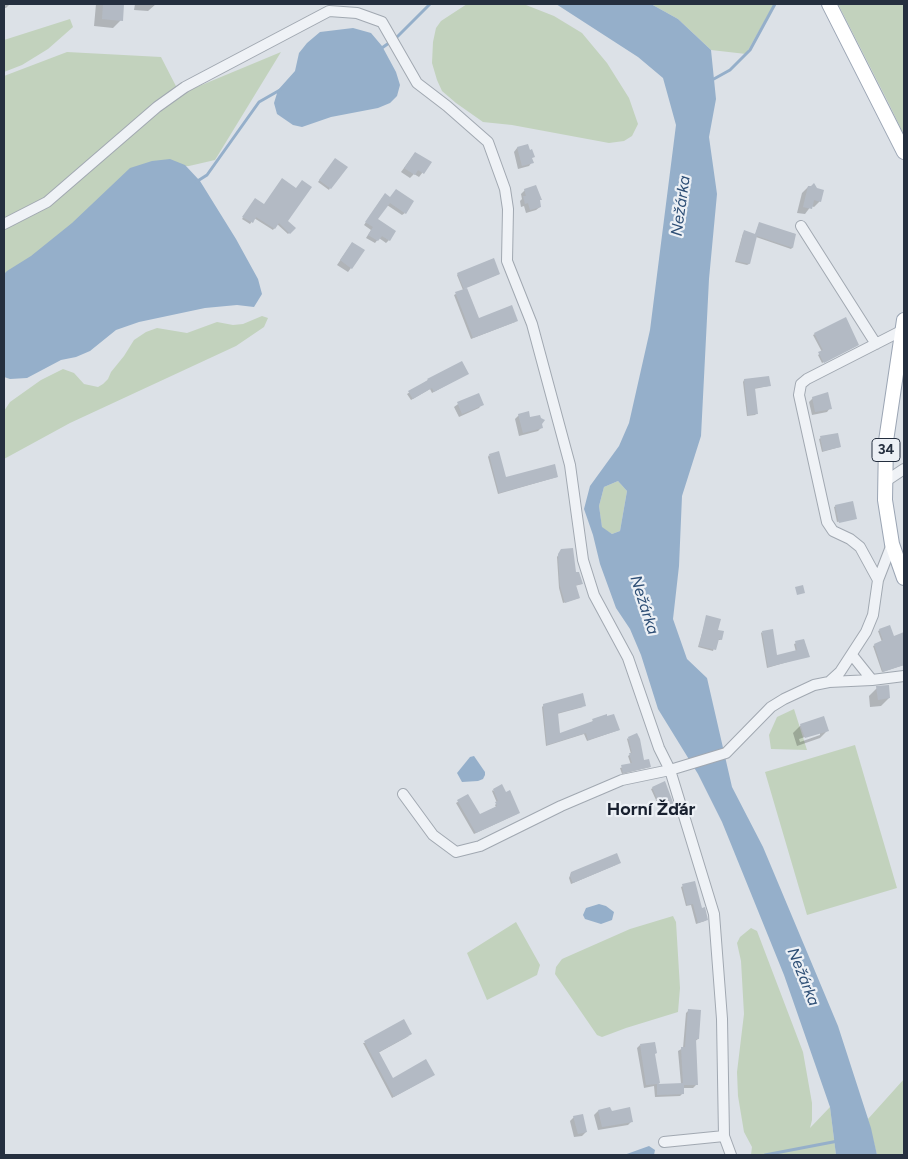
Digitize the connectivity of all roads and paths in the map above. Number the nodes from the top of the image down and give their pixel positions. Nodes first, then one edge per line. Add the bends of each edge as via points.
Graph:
1 (829, 4) edge
2 (904, 152) edge
3 (4, 224) edge
4 (801, 226) dead end
5 (904, 325) edge
6 (876, 344) junction
7 (904, 469) edge
8 (886, 481) junction
9 (892, 544) junction
10 (904, 578) edge
11 (878, 580) junction
12 (852, 655) junction
13 (904, 676) edge
14 (872, 680) junction
15 (830, 682) junction
16 (670, 770) junction
17 (403, 794) dead end
18 (724, 1136) junction
19 (664, 1142) dead end
20 (731, 1155) edge

1 - 2 main road
3 - 16 street via 47,202 157,107 185,87 330,11 358,13 382,22 417,83 488,142 505,190 507,261 532,324 568,456 583,560 594,595 628,658 659,748
4 - 6 street
5 - 6 street
5 - 8 main road, 34 via 886,441
6 - 11 street via 807,378 801,384 799,395 827,522 833,531 860,547
7 - 8 street
8 - 9 main road, 34 via 885,500
9 - 10 main road, 34
9 - 11 street
11 - 12 street via 873,615
12 - 14 street
12 - 15 street
13 - 14 street
14 - 15 street
15 - 16 street via 784,698 726,753
16 - 17 street via 622,780 480,846 456,852 433,835
16 - 18 street via 714,914 722,1019
18 - 19 street
18 - 20 street

